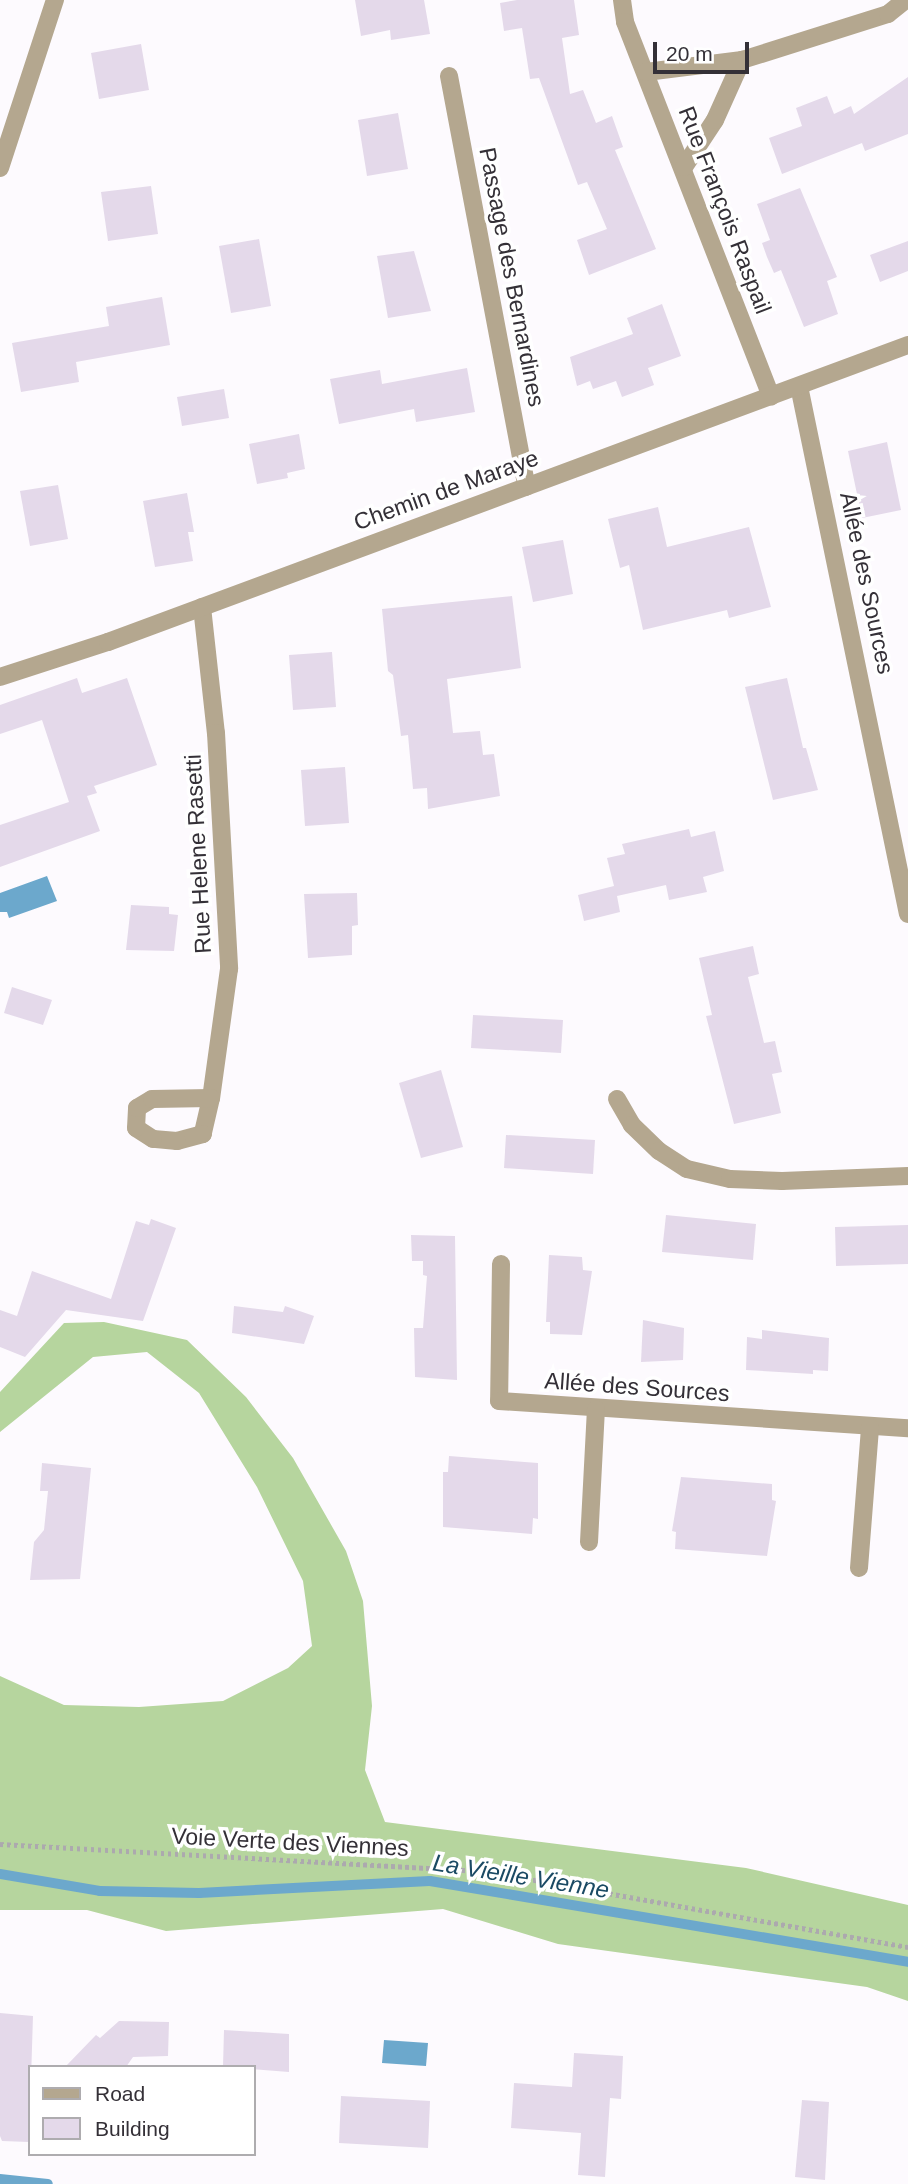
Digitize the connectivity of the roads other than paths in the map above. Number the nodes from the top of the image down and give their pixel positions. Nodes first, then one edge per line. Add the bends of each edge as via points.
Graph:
1 (55, 0) edge
2 (622, 0) edge
3 (905, 0) edge
4 (742, 60) junction
5 (646, 72) junction
6 (449, 76) dead end
7 (684, 167) junction
8 (0, 168) edge
9 (908, 345) edge
10 (799, 386) junction
11 (771, 397) junction
12 (527, 486) junction
13 (202, 607) junction
14 (0, 677) edge
15 (908, 914) edge
16 (211, 1098) dead end
17 (617, 1100) dead end
18 (908, 1176) edge
19 (501, 1264) dead end
20 (596, 1409) junction
21 (870, 1427) junction
22 (908, 1428) edge
23 (589, 1542) dead end
24 (859, 1568) dead end

1 - 8 street
2 - 5 street, Rue François Raspail via 625,22
3 - 4 street via 888,14
4 - 5 street
4 - 7 street via 715,120
5 - 7 street, Rue François Raspail
6 - 12 street, Passage des Bernardines
7 - 11 street, Rue François Raspail
9 - 10 street, Chemin de Maraye
10 - 11 street, Chemin de Maraye
10 - 15 street, Allée des Sources
11 - 12 street, Chemin de Maraye
12 - 13 street, Chemin de Maraye
13 - 14 street, Chemin de Maraye
13 - 16 street, Rue Helene Rasetti via 216,733 229,969
17 - 18 street via 632,1125 687,1169 730,1179 782,1181
19 - 20 street, Allée des Sources via 499,1401
20 - 21 street, Allée des Sources
20 - 23 street
21 - 22 street, Allée des Sources
21 - 24 street

